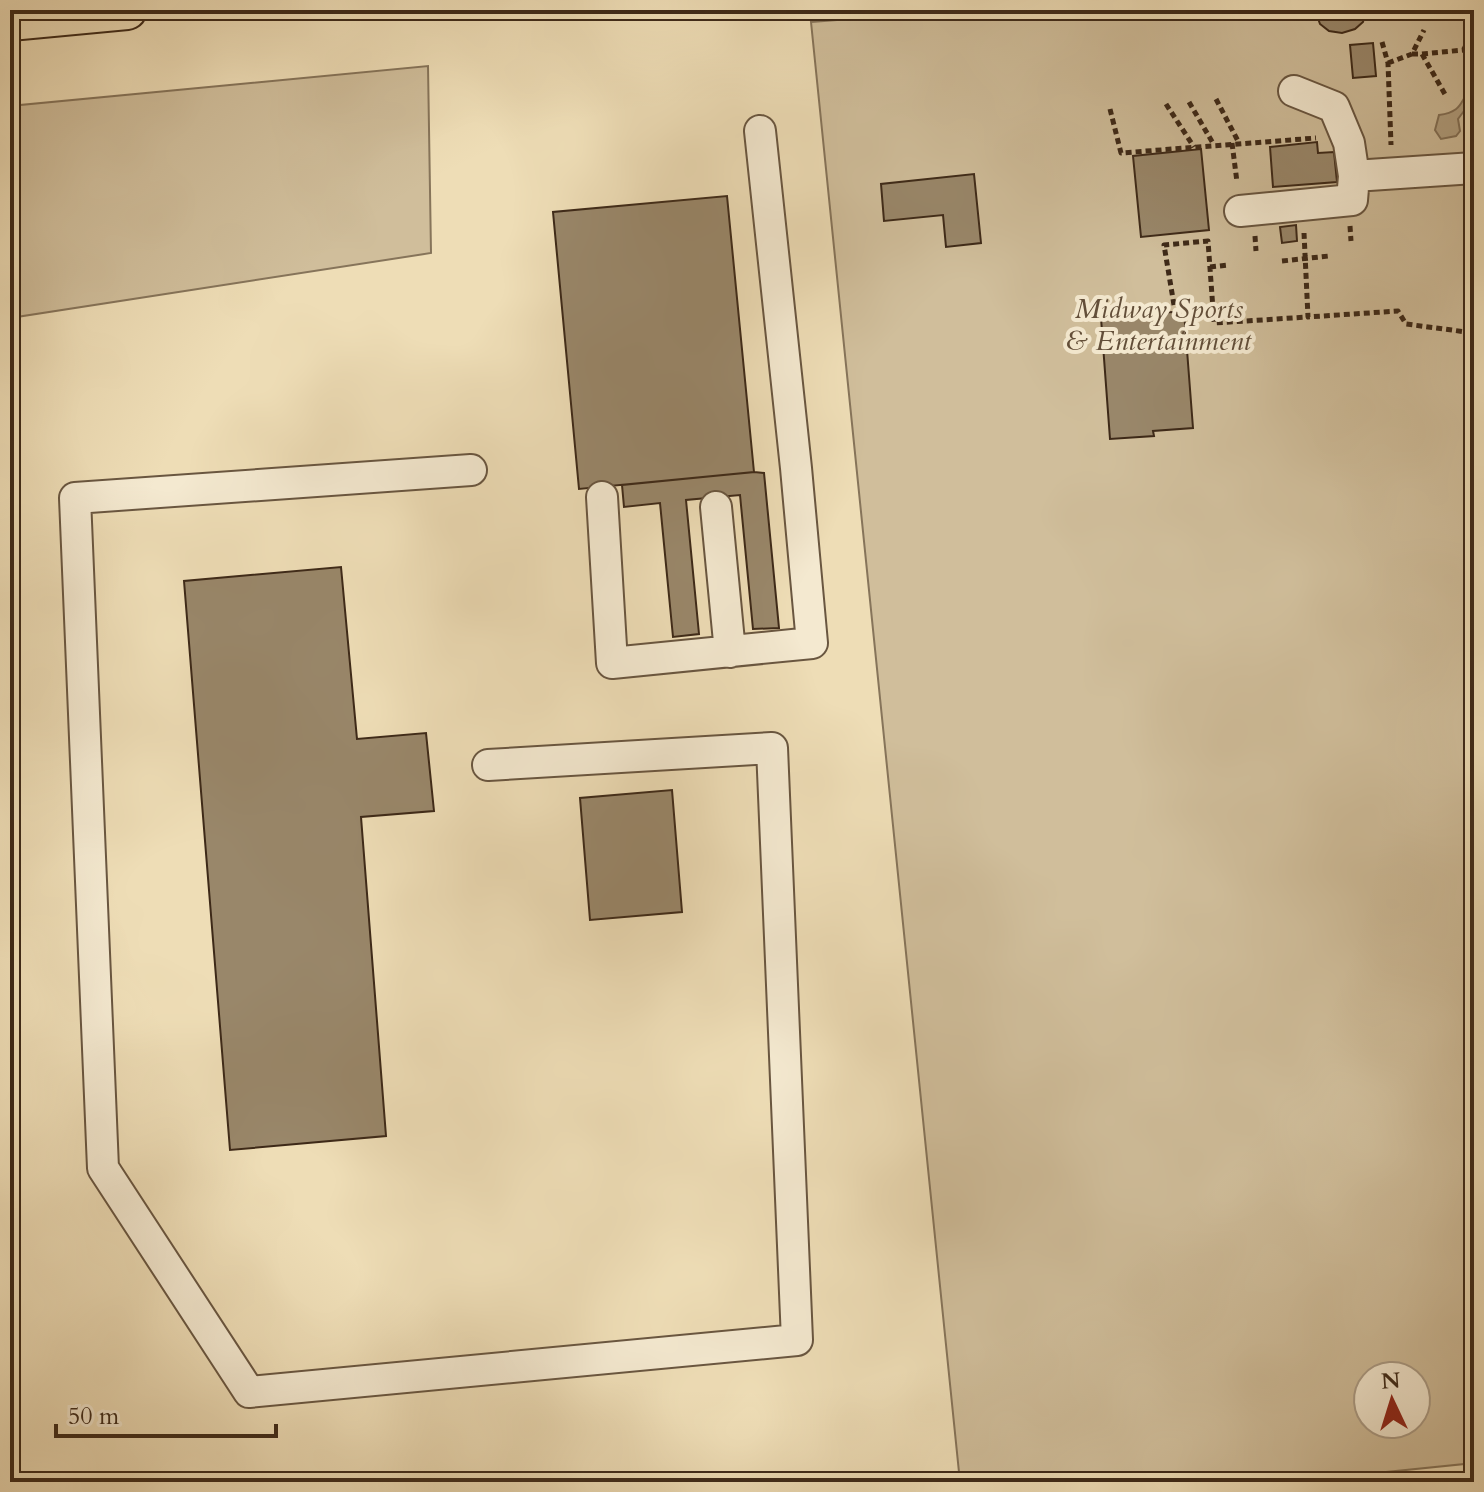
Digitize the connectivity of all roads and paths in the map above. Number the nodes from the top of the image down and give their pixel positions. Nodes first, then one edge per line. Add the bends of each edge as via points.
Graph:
1 (127, 10) edge
2 (10, 21) edge
3 (1424, 30) dead end
4 (1382, 42) dead end
5 (1474, 42) edge
6 (1464, 49) junction
7 (1474, 49) edge
8 (1412, 54) junction
9 (1422, 54) junction
10 (1388, 63) junction
11 (1294, 91) dead end
12 (1446, 96) dead end
13 (1216, 99) dead end
14 (1189, 102) dead end
15 (1166, 104) dead end
16 (1110, 109) dead end
17 (760, 131) dead end
18 (1345, 136) junction
19 (1235, 143) junction
20 (1214, 145) junction
21 (1194, 147) junction
22 (1474, 168) edge
23 (1391, 174) junction
24 (1354, 176) junction
25 (1302, 204) junction
26 (1240, 211) joint
27 (1329, 256) dead end
28 (1305, 259) junction
29 (1282, 261) dead end
30 (1228, 265) dead end
31 (1210, 267) junction
32 (1174, 305) dead end
33 (1308, 317) junction
34 (1474, 333) edge
35 (471, 470) dead end
36 (602, 497) dead end
37 (716, 507) dead end
38 (730, 652) junction
39 (488, 765) dead end

1 - 2 main road
3 - 8 path
4 - 10 path
5 - 6 path
6 - 7 path
6 - 9 path
8 - 9 path
8 - 10 path
9 - 12 path
10 - 23 path
11 - 18 lane via 1334,107
13 - 19 path
14 - 20 path
15 - 21 path
16 - 21 path via 1121,153
17 - 38 lane via 812,643
18 - 19 path
18 - 24 lane
19 - 20 path
19 - 26 path
20 - 21 path
22 - 23 lane
23 - 24 lane
24 - 25 lane via 1352,200
25 - 26 lane
25 - 28 path
27 - 28 path
28 - 29 path
28 - 33 path
30 - 31 path
31 - 32 path via 1208,241 1164,245
31 - 33 path via 1214,323
33 - 34 path via 1398,311 1406,324
35 - 39 lane via 75,498 103,1168 249,1392 797,1340 772,748
36 - 38 lane via 612,663
37 - 38 lane

